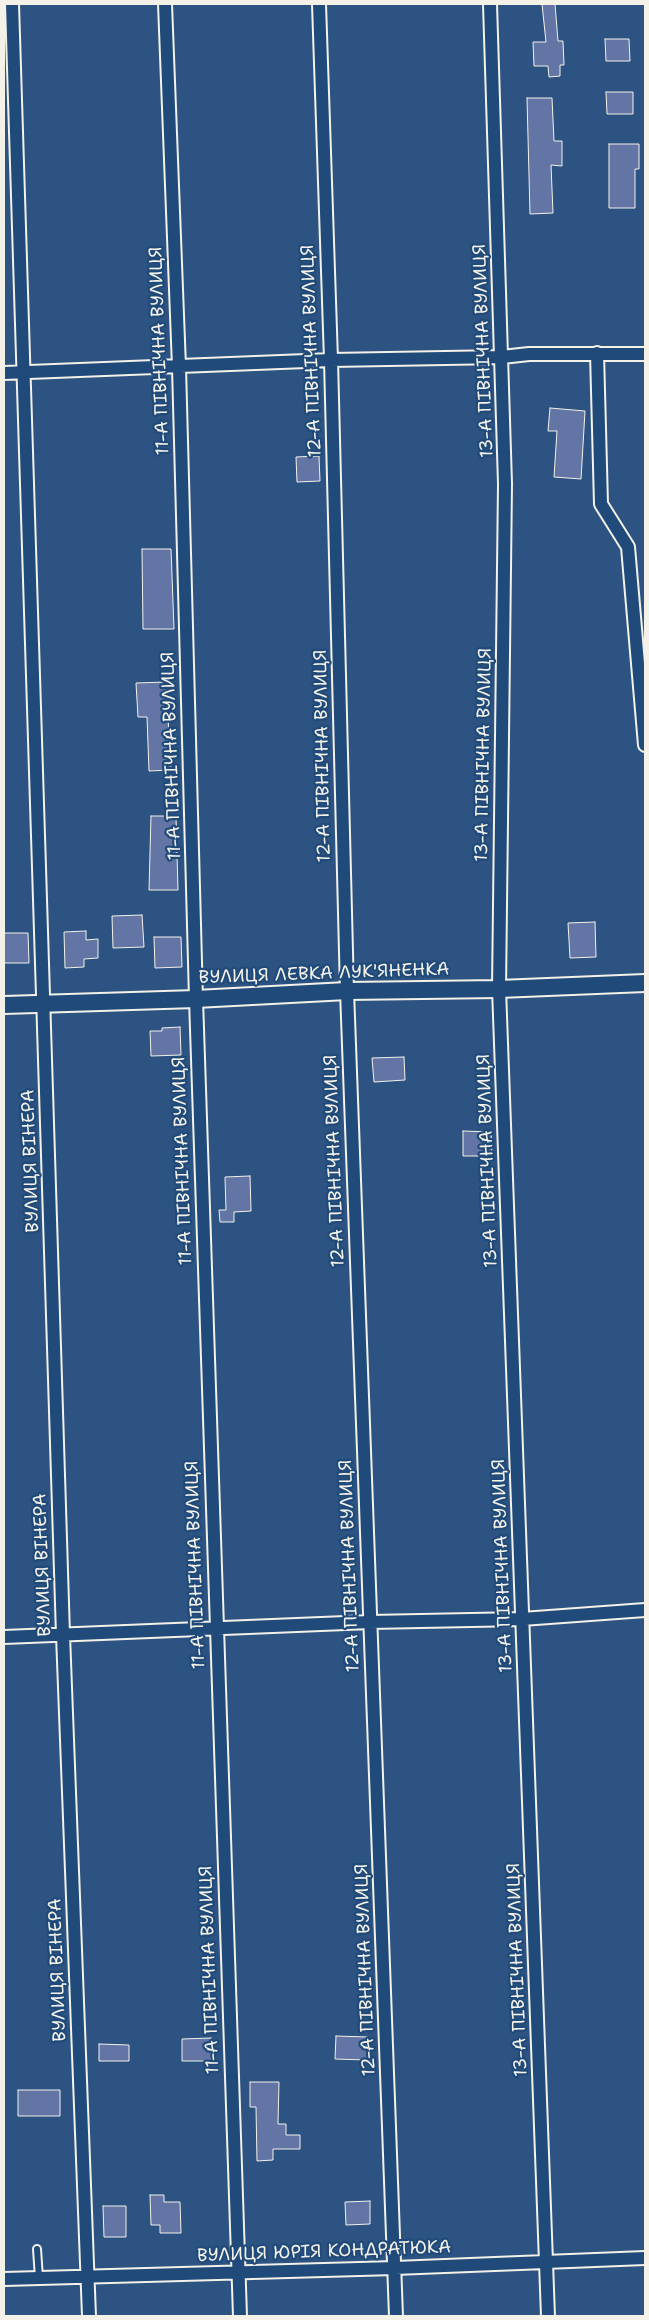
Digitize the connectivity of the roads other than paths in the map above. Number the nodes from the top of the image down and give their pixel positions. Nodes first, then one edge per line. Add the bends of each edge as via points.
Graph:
1 (12, 4) edge
2 (164, 4) edge
3 (319, 4) edge
4 (490, 4) edge
5 (597, 353) junction
6 (645, 354) edge
7 (502, 357) junction
8 (331, 360) junction
9 (179, 367) junction
10 (23, 372) junction
11 (4, 373) edge
12 (645, 745) edge
13 (645, 983) edge
14 (499, 989) junction
15 (346, 991) junction
16 (196, 999) junction
17 (43, 1004) junction
18 (4, 1005) edge
19 (645, 1610) edge
20 (522, 1618) junction
21 (370, 1622) junction
22 (216, 1629) junction
23 (63, 1635) junction
24 (4, 1637) edge
25 (37, 2249) dead end
26 (645, 2258) edge
27 (546, 2261) junction
28 (395, 2268) junction
29 (239, 2272) junction
30 (88, 2276) junction
31 (39, 2278) junction
32 (4, 2280) edge
33 (89, 2316) edge
34 (240, 2316) edge
35 (396, 2316) edge
36 (548, 2316) edge

1 - 10 street, ВУЛИЦЯ ВІНЕРА
2 - 9 street, 11-А ПІВНІЧНА ВУЛИЦЯ
3 - 8 street, 12-А ПІВНІЧНА ВУЛИЦЯ
4 - 7 street, 13-А ПІВНІЧНА ВУЛИЦЯ
5 - 6 street
5 - 7 street
5 - 12 street via 601,504 628,546
7 - 8 street
7 - 14 street, 13-А ПІВНІЧНА ВУЛИЦЯ via 505,484
8 - 9 street
8 - 15 street, 12-А ПІВНІЧНА ВУЛИЦЯ
9 - 10 street
9 - 16 street, 11-А ПІВНІЧНА ВУЛИЦЯ
10 - 11 street
10 - 17 street, ВУЛИЦЯ ВІНЕРА
13 - 14 street, ВУЛИЦЯ ЛЕВКА ЛУК'ЯНЕНКА
14 - 15 street, ВУЛИЦЯ ЛЕВКА ЛУК'ЯНЕНКА
14 - 20 street, 13-А ПІВНІЧНА ВУЛИЦЯ
15 - 16 street, ВУЛИЦЯ ЛЕВКА ЛУК'ЯНЕНКА
15 - 21 street, 12-А ПІВНІЧНА ВУЛИЦЯ
16 - 17 street, ВУЛИЦЯ ЛЕВКА ЛУК'ЯНЕНКА
16 - 22 street, 11-А ПІВНІЧНА ВУЛИЦЯ
17 - 18 street, ВУЛИЦЯ ЛЕВКА ЛУК'ЯНЕНКА
17 - 23 street, ВУЛИЦЯ ВІНЕРА
19 - 20 street
20 - 21 street
20 - 27 street, 13-А ПІВНІЧНА ВУЛИЦЯ
21 - 22 street
21 - 28 street, 12-А ПІВНІЧНА ВУЛИЦЯ
22 - 23 street
22 - 29 street, 11-А ПІВНІЧНА ВУЛИЦЯ
23 - 24 street
23 - 30 street, ВУЛИЦЯ ВІНЕРА
25 - 31 lane
26 - 27 street, ВУЛИЦЯ ЮРІЯ КОНДРАТЮКА
27 - 28 street, ВУЛИЦЯ ЮРІЯ КОНДРАТЮКА
27 - 36 street, 13-А ПІВНІЧНА ВУЛИЦЯ
28 - 29 street, ВУЛИЦЯ ЮРІЯ КОНДРАТЮКА
28 - 35 street, 12-А ПІВНІЧНА ВУЛИЦЯ
29 - 30 street, ВУЛИЦЯ ЮРІЯ КОНДРАТЮКА
29 - 34 street, 11-А ПІВНІЧНА ВУЛИЦЯ
30 - 31 street, ВУЛИЦЯ ЮРІЯ КОНДРАТЮКА
30 - 33 street, ВУЛИЦЯ ВІНЕРА
31 - 32 street, ВУЛИЦЯ ЮРІЯ КОНДРАТЮКА

